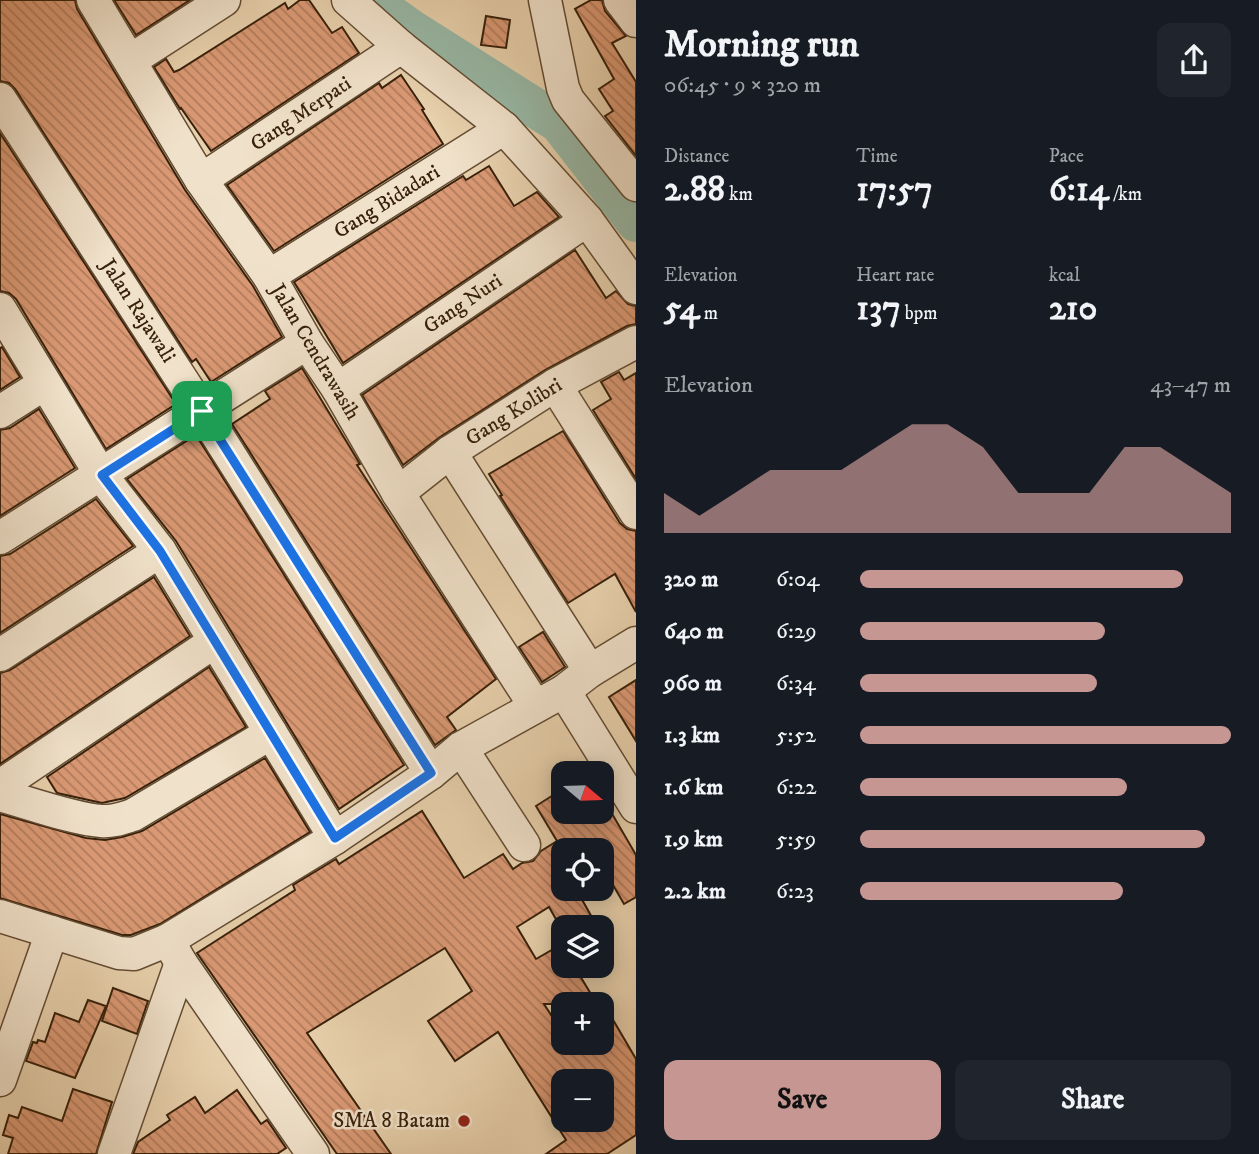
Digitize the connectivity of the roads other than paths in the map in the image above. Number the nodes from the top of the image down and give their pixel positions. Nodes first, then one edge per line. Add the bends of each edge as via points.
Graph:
1 (93, 0) edge
2 (224, 0) edge
3 (545, 0) edge
4 (620, 0) edge
5 (368, 7) edge
6 (636, 21) edge
7 (401, 47) junction
8 (131, 60) junction
9 (0, 99) edge
10 (504, 128) junction
11 (201, 180) junction
12 (636, 186) edge
13 (587, 220) junction
14 (269, 276) junction
15 (636, 288) edge
16 (0, 310) edge
17 (636, 342) edge
18 (307, 343) junction
19 (44, 383) junction
20 (555, 385) junction
21 (338, 388) junction
22 (202, 411) junction
23 (0, 412) edge
24 (450, 452) junction
25 (102, 475) junction
26 (398, 493) junction
27 (636, 513) edge
28 (0, 538) edge
29 (160, 551) junction
30 (214, 642) junction
31 (636, 643) edge
32 (0, 655) edge
33 (590, 671) junction
34 (564, 691) junction
35 (535, 706) junction
36 (271, 733) junction
37 (461, 748) junction
38 (431, 773) junction
39 (0, 786) edge
40 (0, 795) edge
41 (634, 797) edge
42 (335, 838) junction
43 (524, 845) dead end
44 (0, 916) edge
45 (51, 932) junction
46 (174, 952) junction
47 (0, 1080) edge
48 (304, 1151) edge
49 (114, 1154) edge

1 - 8 street, Jalan Cendrawasih
2 - 8 street
3 - 12 street via 568,100
4 - 6 street
5 - 7 street
7 - 10 street
7 - 11 street, Gang Merpati
8 - 11 street, Jalan Cendrawasih
9 - 22 street, Jalan Rajawali
10 - 13 street
10 - 14 street, Gang Bidadari
11 - 14 street, Jalan Cendrawasih
13 - 15 street
13 - 21 street, Gang Nuri
14 - 18 street, Jalan Cendrawasih
16 - 19 street
17 - 20 street, Gang Kolibri
18 - 21 street, Jalan Cendrawasih
18 - 22 street
19 - 23 street
19 - 25 street
20 - 24 street, Gang Kolibri
20 - 27 street
21 - 26 street, Jalan Cendrawasih
22 - 25 street
22 - 38 street, Jalan Rajawali
24 - 26 street, Gang Kolibri
24 - 33 street
25 - 28 street
25 - 29 street
26 - 35 street, Jalan Cendrawasih
29 - 30 street
29 - 32 street
30 - 36 street
30 - 39 street
31 - 33 street
33 - 34 street
34 - 35 street
34 - 41 street
35 - 37 street
36 - 40 street via 134,815 117,820 86,818
36 - 42 street
37 - 38 street
37 - 43 street
38 - 42 street
42 - 46 street
44 - 45 street
45 - 46 street via 119,953
45 - 47 street
46 - 48 street
46 - 49 street

